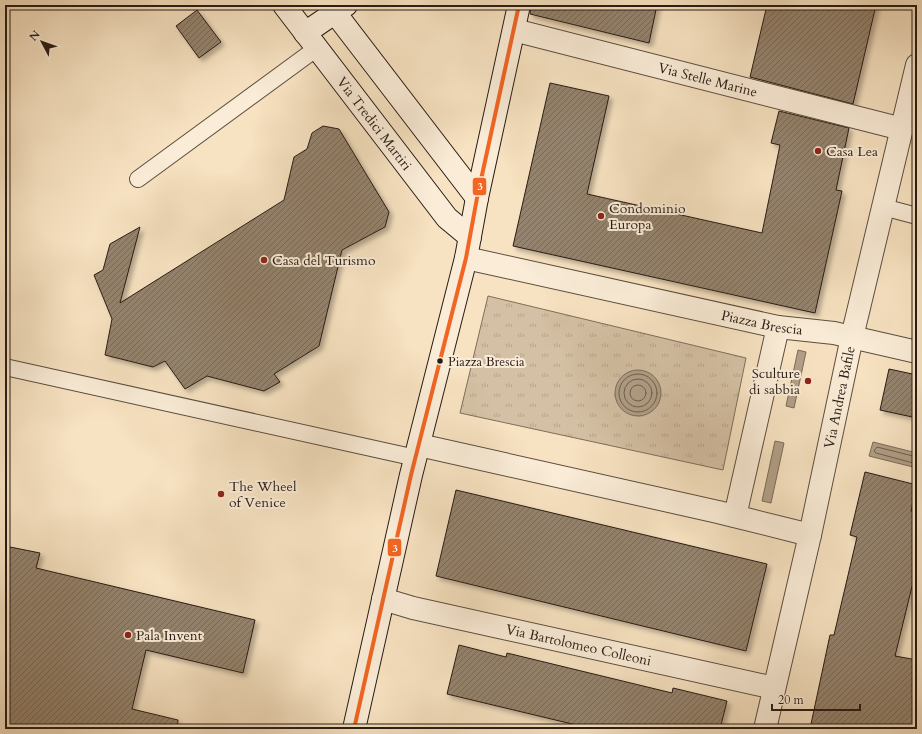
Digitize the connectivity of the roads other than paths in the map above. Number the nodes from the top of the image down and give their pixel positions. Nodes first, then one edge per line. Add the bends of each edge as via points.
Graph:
1 (284, 5) edge
2 (520, 5) edge
3 (337, 8) edge
4 (514, 30) junction
5 (311, 41) junction
6 (917, 65) edge
7 (902, 129) junction
8 (138, 179) dead end
9 (477, 198) junction
10 (883, 207) junction
11 (917, 216) edge
12 (470, 237) junction
13 (466, 258) junction
14 (778, 327) junction
15 (852, 337) junction
16 (917, 352) edge
17 (5, 367) edge
18 (418, 451) junction
19 (735, 516) junction
20 (810, 535) junction
21 (383, 599) junction
22 (774, 688) junction
23 (354, 729) edge
24 (765, 729) edge

1 - 5 street, Via Tredici Martiri
2 - 4 street
3 - 5 street
3 - 9 street
4 - 7 street, Via Stelle Marine
4 - 9 street
5 - 8 lane
5 - 12 street, Via Tredici Martiri via 447,218
6 - 7 street, Via Andrea Bafile
7 - 10 street, Via Andrea Bafile
9 - 12 street
10 - 11 lane
10 - 15 street, Via Andrea Bafile
12 - 13 street
13 - 14 street, Piazza Brescia
13 - 18 street
14 - 15 street, Piazza Brescia
14 - 19 street
15 - 16 street, Piazza Brescia
15 - 20 street, Via Andrea Bafile
17 - 18 lane
18 - 19 street
18 - 21 street
19 - 20 street
20 - 22 street, Via Andrea Bafile
21 - 22 street, Via Bartolomeo Colleoni via 413,608
21 - 23 street
22 - 24 street, Via Andrea Bafile

